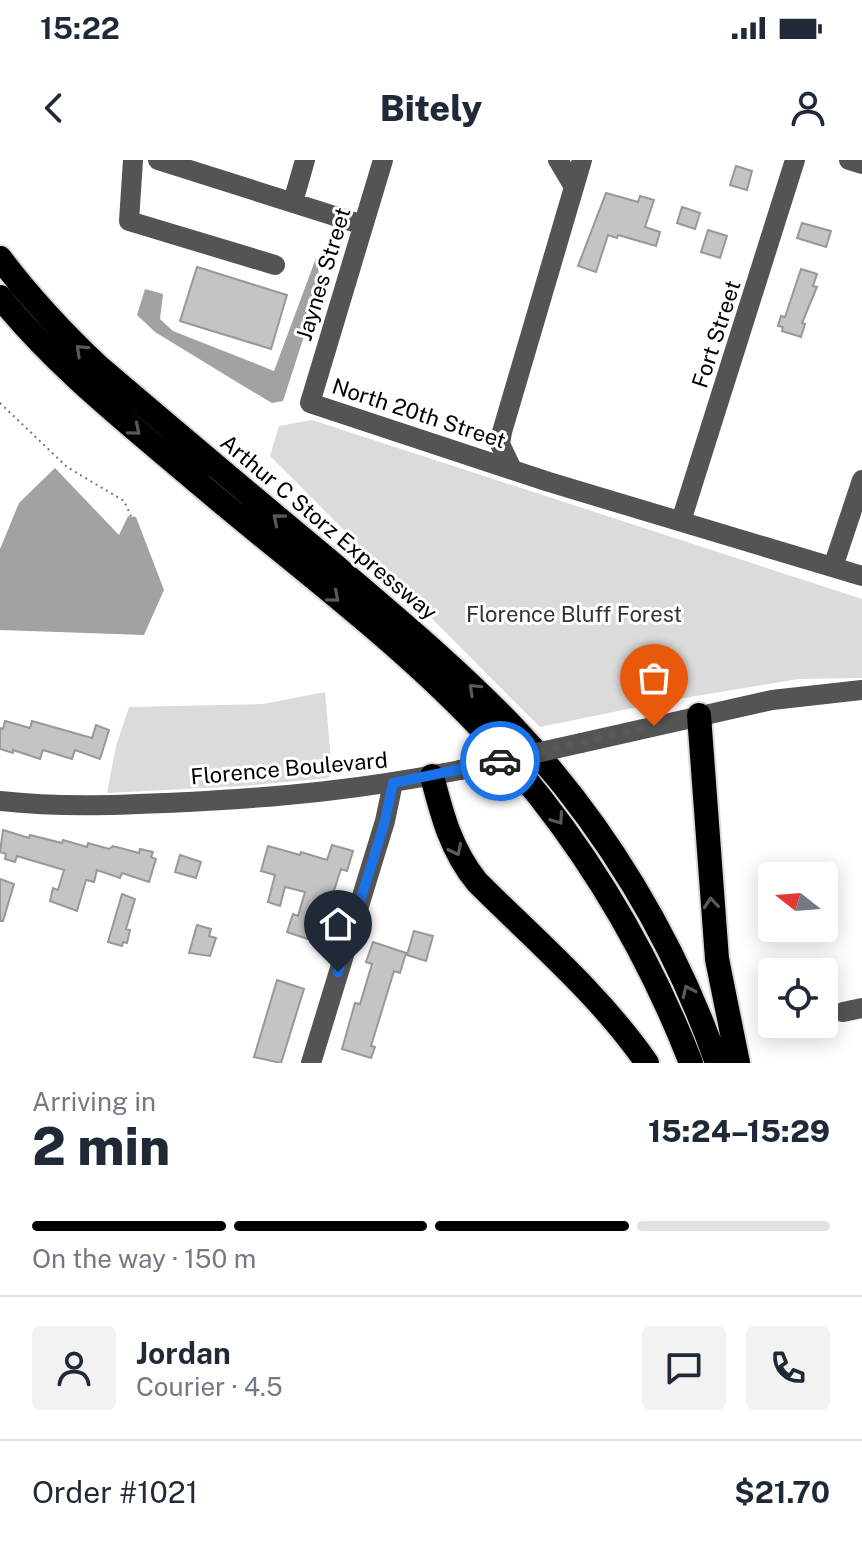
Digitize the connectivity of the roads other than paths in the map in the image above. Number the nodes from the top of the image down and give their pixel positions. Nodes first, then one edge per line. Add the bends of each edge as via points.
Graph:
1 (133, 160) edge
2 (158, 160) edge
3 (305, 160) edge
4 (383, 160) edge
5 (558, 160) edge
6 (582, 160) edge
7 (795, 160) edge
8 (849, 160) edge
9 (862, 164) edge
10 (574, 187) junction
11 (293, 202) junction
12 (363, 225) junction
13 (0, 258) edge
14 (275, 265) dead end
15 (0, 297) edge
16 (310, 403) joint
17 (512, 469) junction
18 (862, 480) edge
19 (681, 521) junction
20 (833, 567) junction
21 (862, 576) edge
22 (862, 690) edge
23 (699, 715) junction
24 (432, 776) junction
25 (393, 783) junction
26 (0, 801) edge
27 (311, 1063) edge
28 (647, 1063) edge
29 (691, 1063) edge
30 (717, 1063) edge
31 (738, 1063) edge

1 - 14 street via 129,221
2 - 11 street
3 - 11 street
4 - 12 street, Jaynes Street
5 - 10 street
6 - 10 street
7 - 19 street, Fort Street
8 - 9 street
10 - 17 street via 502,432 500,444
11 - 12 street
12 - 16 street, Jaynes Street
30 -> 13 highway, Arthur C Storz Expressway via 692,998 642,900 583,811 516,730 421,638 89,357
15 -> 29 highway via 87,388 392,645 488,736 547,804 595,872 636,943
16 - 17 street, North 20th Street
17 - 19 street, North 20th Street
18 - 20 street
19 - 20 street
20 - 21 street
22 - 23 street, Florence Boulevard
23 - 24 street, Florence Boulevard, bridge
31 -> 23 highway via 717,959
24 - 25 street, Florence Boulevard
24 -> 28 highway via 463,865 582,983
25 - 26 street, Florence Boulevard via 295,796 99,806
25 - 27 street

